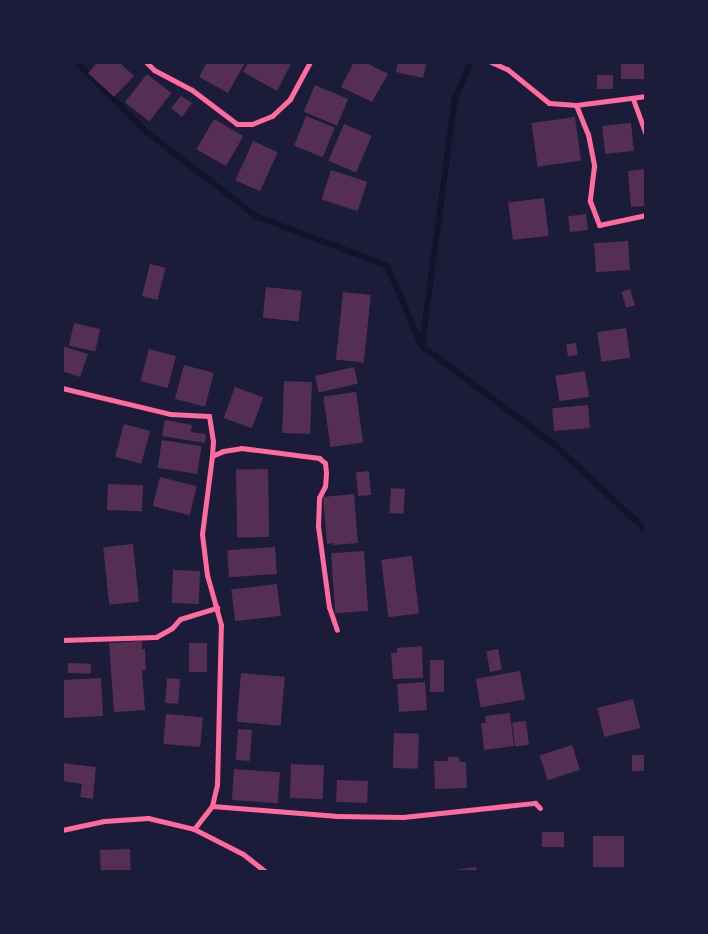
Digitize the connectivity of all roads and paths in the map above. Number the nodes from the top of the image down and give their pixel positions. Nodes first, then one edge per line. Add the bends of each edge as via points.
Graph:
1 (146, 62) edge
2 (310, 62) edge
3 (491, 62) edge
4 (646, 96) edge
5 (633, 99) junction
6 (576, 105) junction
7 (646, 134) edge
8 (646, 214) edge
9 (62, 388) edge
10 (212, 456) junction
11 (216, 608) junction
12 (337, 630) dead end
13 (62, 640) edge
14 (212, 806) junction
15 (540, 808) dead end
16 (194, 829) junction
17 (62, 830) edge
18 (266, 872) edge

1 - 2 street via 154,70 192,90 237,124 252,124 272,116 290,99
3 - 6 street via 507,69 549,103
4 - 5 street
5 - 6 street
5 - 7 street
6 - 8 street via 588,134 594,166 590,201 599,225
9 - 10 street via 170,414 209,416
10 - 11 street via 202,534 207,575
10 - 12 street via 241,448 319,458 325,463 318,526 329,607
11 - 13 street via 180,619 156,637
11 - 14 street via 222,626 217,785
14 - 15 street via 335,816 393,817 535,803
14 - 16 street
16 - 17 street via 148,818 104,821
16 - 18 street via 244,854

